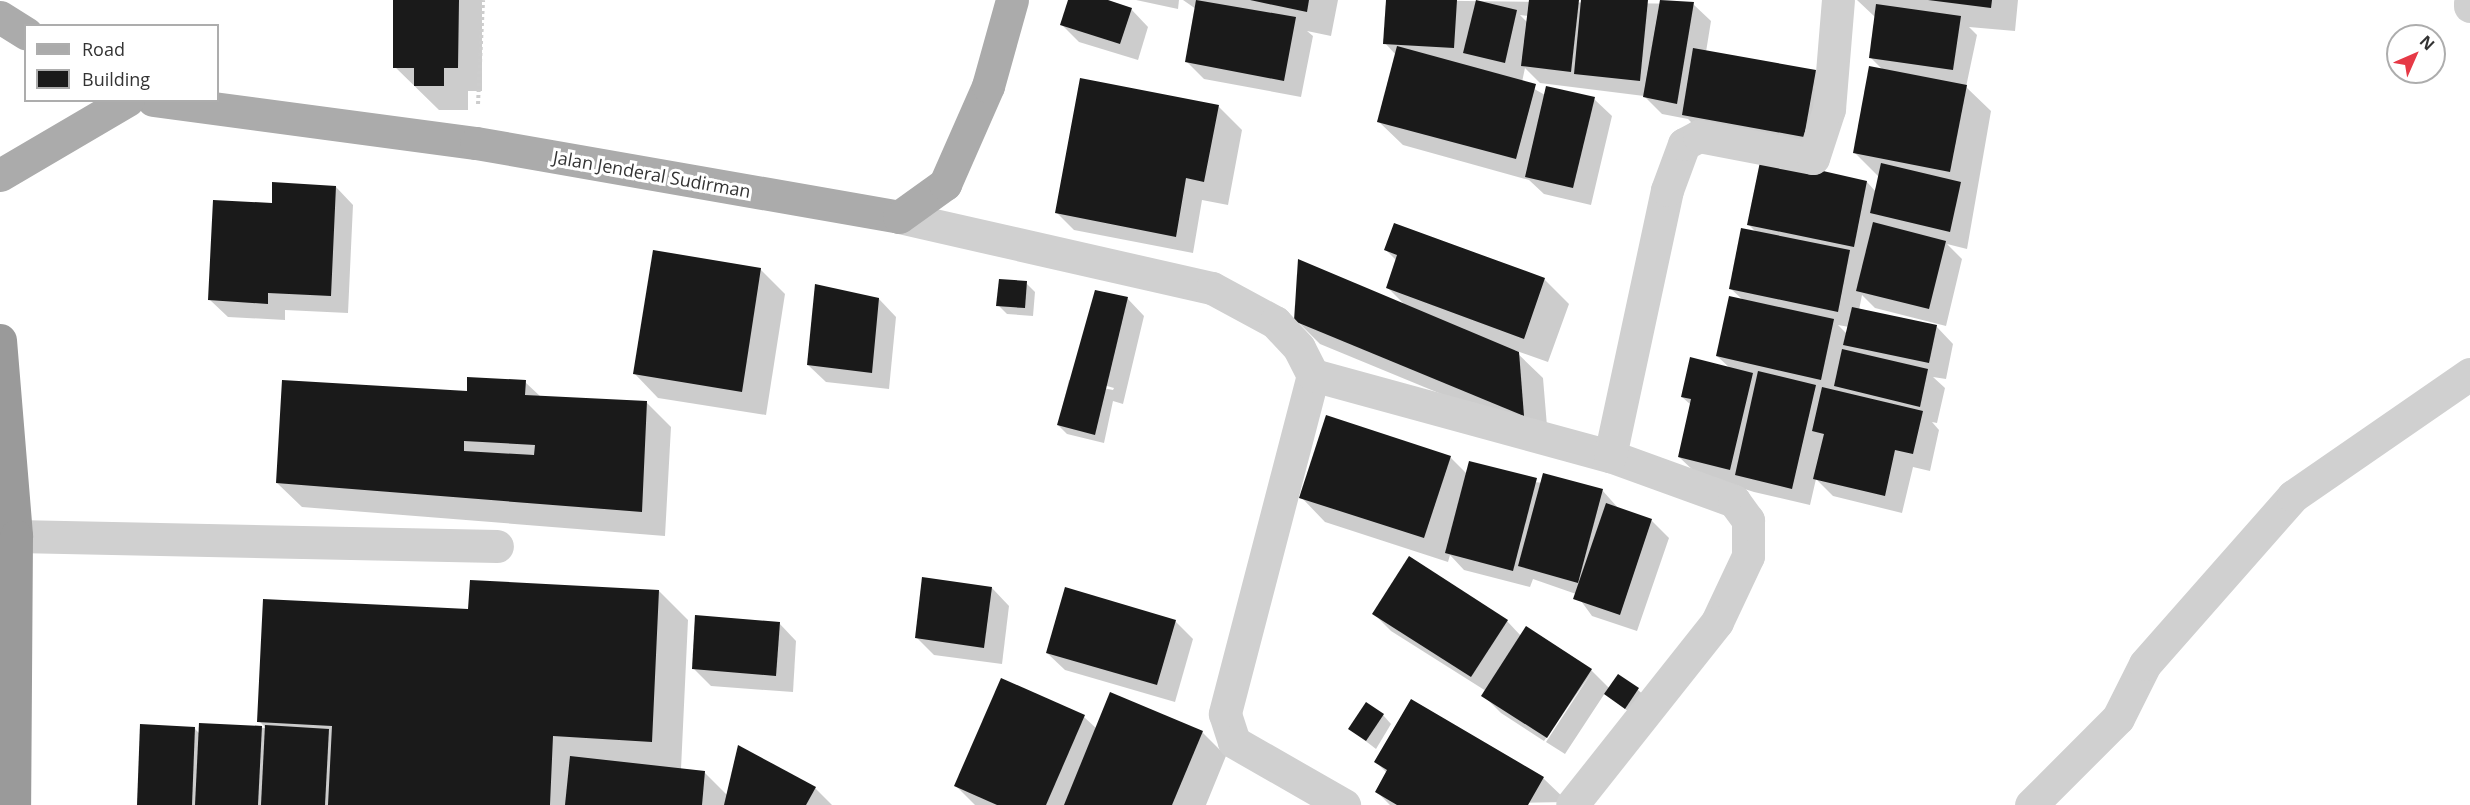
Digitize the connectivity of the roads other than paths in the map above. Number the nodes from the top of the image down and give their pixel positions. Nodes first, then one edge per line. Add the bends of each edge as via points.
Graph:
1 (1012, 0) edge
2 (1838, 0) edge
3 (0, 17) edge
4 (24, 32) edge
5 (125, 102) edge
6 (168, 102) edge
7 (0, 175) edge
8 (898, 217) junction
9 (0, 340) edge
10 (2470, 374) edge
11 (1313, 375) junction
12 (1610, 456) junction
13 (8, 534) edge
14 (496, 546) dead end
15 (14, 805) edge
16 (1344, 805) edge
17 (1572, 805) edge
18 (2031, 805) edge

1 - 8 main road via 988,86 945,184
2 - 12 street via 1829,109 1813,158 1699,136 1684,144 1667,190
3 - 4 main road
5 - 7 main road
6 - 8 main road, Jalan Jenderal Sudirman via 476,143
8 - 11 street via 1212,288 1275,322 1299,348
9 - 13 highway
10 - 18 street via 2293,496 2145,664 2118,718
11 - 12 street
11 - 16 street via 1225,714 1234,742
12 - 17 street via 1734,501 1748,520 1748,556 1718,622
13 - 14 street
13 - 15 highway

